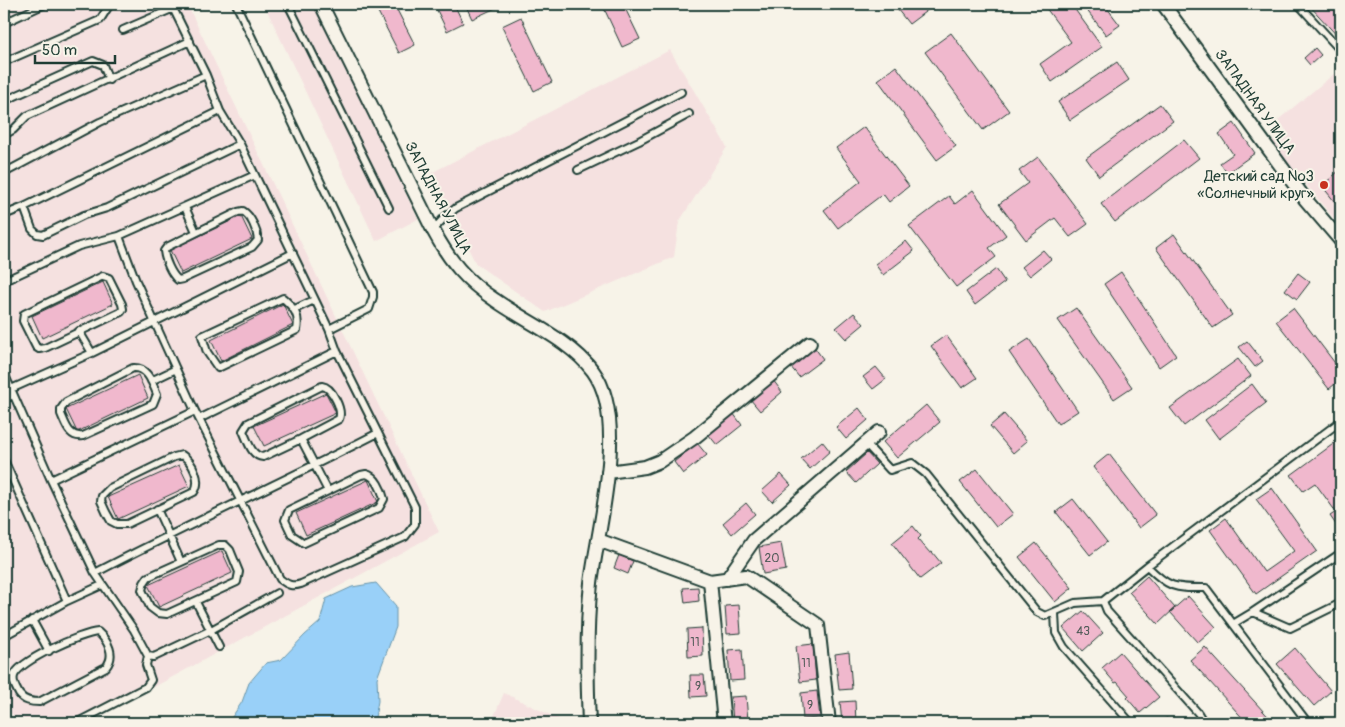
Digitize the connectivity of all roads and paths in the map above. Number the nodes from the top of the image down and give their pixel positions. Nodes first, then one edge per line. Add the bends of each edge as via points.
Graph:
1 (45, 4) edge
2 (110, 4) edge
3 (236, 4) edge
4 (288, 4) edge
5 (321, 4) edge
6 (1163, 4) edge
7 (1298, 4) edge
8 (173, 6) edge
9 (4, 22) edge
10 (123, 30) dead end
11 (190, 41) junction
12 (1341, 51) edge
13 (4, 62) edge
14 (206, 75) junction
15 (109, 80) junction
16 (681, 92) dead end
17 (4, 101) edge
18 (220, 111) junction
19 (689, 114) dead end
20 (4, 136) edge
21 (240, 144) junction
22 (578, 170) dead end
23 (4, 173) edge
24 (255, 175) junction
25 (24, 207) junction
26 (185, 207) junction
27 (389, 208) dead end
28 (4, 215) edge
29 (433, 230) junction
30 (196, 232) junction
31 (119, 236) junction
32 (1341, 242) edge
33 (293, 253) junction
34 (4, 281) edge
35 (314, 300) junction
36 (294, 309) junction
37 (156, 322) junction
38 (329, 329) junction
39 (79, 331) junction
40 (810, 342) dead end
41 (337, 351) junction
42 (92, 353) junction
43 (176, 369) junction
44 (4, 374) edge
45 (151, 380) junction
46 (12, 392) junction
47 (4, 399) edge
48 (195, 411) junction
49 (199, 419) junction
50 (1341, 421) edge
51 (879, 432) dead end
52 (378, 433) junction
53 (301, 439) junction
54 (866, 444) junction
55 (4, 460) edge
56 (315, 466) junction
57 (608, 472) junction
58 (51, 480) junction
59 (328, 491) junction
60 (241, 502) junction
61 (157, 509) junction
62 (170, 534) junction
63 (598, 540) junction
64 (1341, 553) edge
65 (181, 562) junction
66 (1147, 566) junction
67 (95, 572) junction
68 (727, 578) junction
69 (710, 581) junction
70 (102, 585) junction
71 (277, 593) dead end
72 (66, 601) junction
73 (1103, 601) junction
74 (196, 602) junction
75 (1341, 603) edge
76 (1253, 612) junction
77 (1055, 613) junction
78 (32, 620) junction
79 (1233, 624) junction
80 (212, 630) junction
81 (4, 636) edge
82 (219, 647) dead end
83 (49, 650) junction
84 (148, 656) junction
85 (76, 723) edge
86 (589, 723) edge
87 (724, 723) edge
88 (828, 723) edge
89 (1131, 723) edge
90 (1204, 723) edge
91 (1308, 723) edge

1 - 9 lane
2 - 13 lane via 100,20
3 - 38 lane via 372,292 369,309
4 - 27 lane
5 - 29 street, ЗАПАДНАЯ УЛИЦА
6 - 32 street, ЗАПАДНАЯ УЛИЦА
7 - 12 lane
8 - 10 lane
8 - 11 lane
11 - 14 lane
11 - 15 lane
14 - 18 lane
14 - 23 lane via 100,122
15 - 17 lane via 103,65 93,61
15 - 20 lane via 27,116
16 - 29 lane via 456,208
18 - 21 lane
18 - 25 lane
19 - 22 lane
21 - 24 lane
21 - 25 lane via 43,235 32,229
24 - 26 lane
24 - 33 lane
25 - 28 lane
26 - 30 lane
26 - 31 lane
29 - 57 street, ЗАПАДНАЯ УЛИЦА via 456,267 480,290 568,347 593,371 608,403
30 - 30 lane via 243,211 248,214 258,240 252,247 178,280 164,251
31 - 34 lane via 79,246
31 - 37 lane
33 - 35 lane
33 - 37 lane
35 - 36 lane
35 - 38 lane
36 - 36 lane via 283,298 202,336 207,352 218,368 297,330 299,321
37 - 42 lane
37 - 43 lane
38 - 41 lane
39 - 39 lane via 39,349 23,316 100,277 106,277 123,309
39 - 42 lane
40 - 57 street via 695,437 660,461
41 - 49 lane
41 - 52 lane
42 - 46 lane
43 - 45 lane
43 - 48 lane
44 - 46 lane
45 - 45 lane via 145,371 134,368 66,402 61,414 71,434 83,436 153,404 158,394
46 - 47 lane
46 - 58 lane
48 - 49 lane
48 - 58 lane
49 - 60 lane
50 - 66 lane
51 - 54 street
52 - 56 lane
52 - 60 lane via 414,507 415,524 405,537 293,586 280,579
53 - 53 lane via 258,457 243,431 254,419 326,386 331,390 341,416
53 - 56 lane
54 - 68 street via 754,540
54 - 77 lane via 890,470 912,463 926,474 1037,612 1045,616
55 - 72 lane
56 - 59 lane
56 - 60 lane
57 - 63 street, ЗАПАДНАЯ УЛИЦА
58 - 67 lane
59 - 59 lane via 366,474 374,478 384,500 379,508 304,543 298,540 292,535 286,514 294,506
60 - 62 lane
61 - 61 lane via 127,524 117,524 106,512 102,496 110,488 174,457 188,459 198,482 197,488
61 - 62 lane
62 - 65 lane
62 - 67 lane
63 - 69 street
63 - 86 street, ЗАПАДНАЯ УЛИЦА via 588,629
64 - 76 lane
65 - 74 lane via 148,577 142,590 150,607 158,613 166,614
65 - 74 lane via 222,544 230,550 239,572 236,582
66 - 73 lane
66 - 79 lane via 1162,580 1178,588 1206,588
67 - 70 lane
68 - 69 street
68 - 88 street via 746,576 818,625
69 - 87 street
70 - 72 lane
70 - 84 lane
71 - 80 lane
72 - 78 lane
73 - 77 lane via 1075,604
73 - 90 lane via 1107,612 1192,705
74 - 80 lane
75 - 76 lane via 1290,628
76 - 79 lane
77 - 89 lane via 1056,633 1064,647
78 - 81 lane
78 - 83 lane
79 - 91 lane
80 - 82 lane
80 - 84 lane via 154,657
83 - 83 lane via 88,633 98,632 112,653 111,662 39,702 31,702 21,696 13,682 14,674 20,666
84 - 85 lane via 146,665 151,680 146,687

